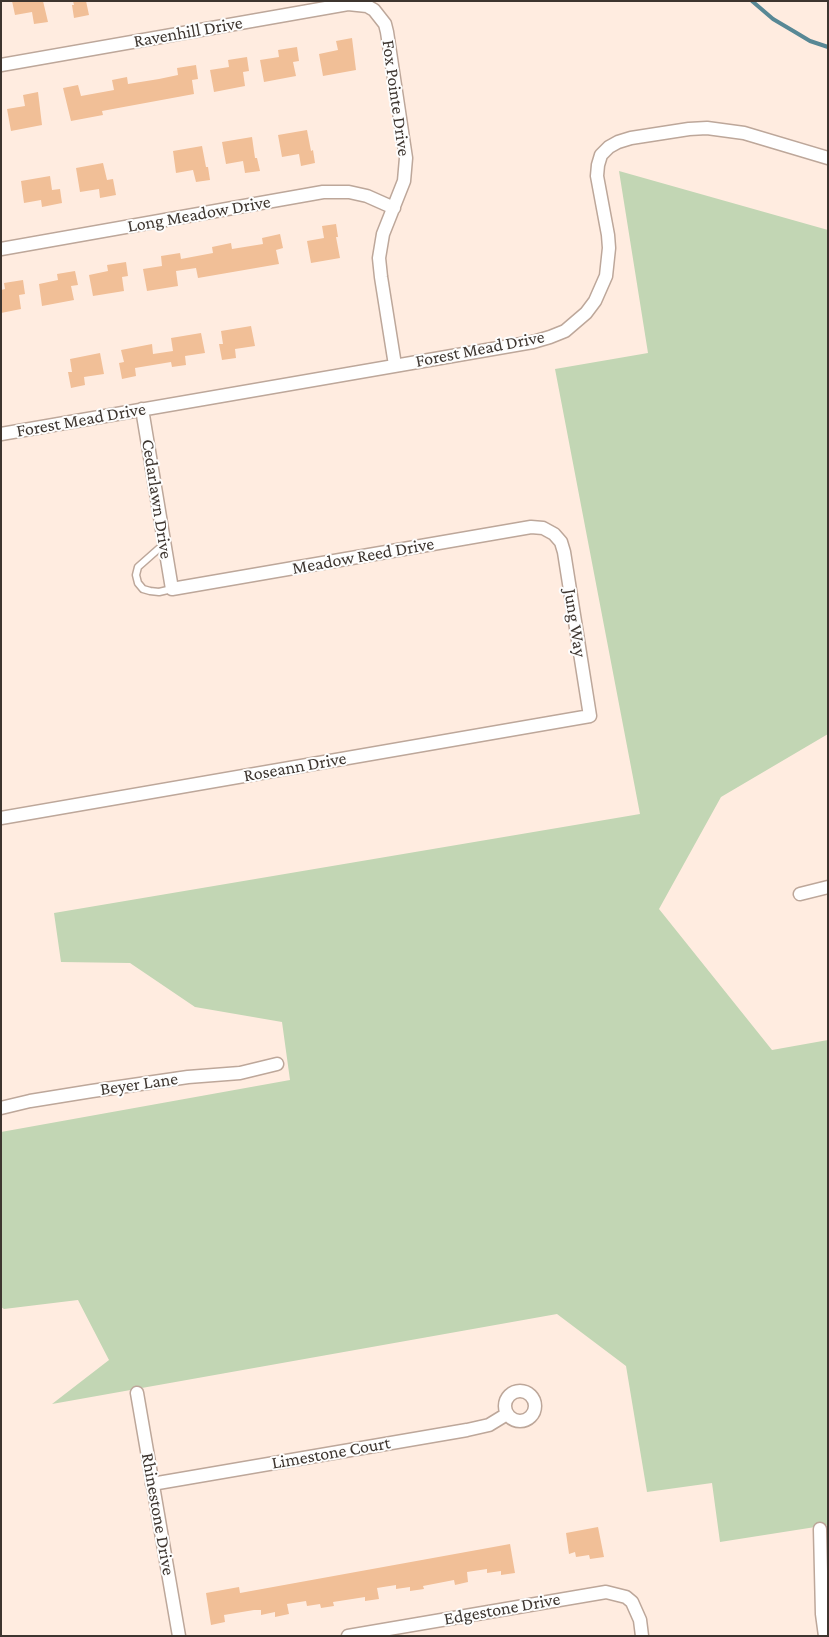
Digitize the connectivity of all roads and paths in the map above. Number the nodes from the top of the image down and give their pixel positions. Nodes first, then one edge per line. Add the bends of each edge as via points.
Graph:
1 (374, 10) joint
2 (1, 65) edge
3 (828, 158) edge
4 (394, 208) junction
5 (1, 249) edge
6 (395, 365) junction
7 (142, 409) junction
8 (1, 434) edge
9 (554, 534) joint
10 (164, 544) junction
11 (172, 589) junction
12 (590, 716) joint
13 (1, 818) edge
14 (828, 887) edge
15 (800, 894) dead end
16 (278, 1064) dead end
17 (1, 1108) edge
18 (137, 1393) dead end
19 (508, 1414) dead end
20 (152, 1484) junction
21 (820, 1529) dead end
22 (179, 1636) edge
23 (348, 1636) edge
24 (642, 1636) edge
25 (825, 1636) edge

1 - 2 street, Ravenhill Drive via 348,4
1 - 4 street, Fox Pointe Drive via 387,32 406,158 404,180
3 - 6 street, Forest Mead Drive via 744,133 707,128 618,142 601,155 598,164 597,176 608,235 608,262 601,289 586,313 564,331 533,342
4 - 5 street, Long Meadow Drive via 367,196 330,192
4 - 6 street, Fox Pointe Drive via 383,234 379,258
6 - 7 street, Forest Mead Drive
7 - 8 street, Forest Mead Drive
7 - 10 street, Cedarlawn Drive
9 - 11 street, Meadow Reed Drive via 543,528 531,528
9 - 12 street, Jung Way via 564,552
10 - 11 street, Cedarlawn Drive
10 - 11 lane via 138,567 136,575 138,583 150,592
12 - 13 street, Roseann Drive
14 - 15 street
16 - 17 street, Beyer Lane via 240,1073 92,1091
18 - 20 street, Rhinestone Drive
19 - 20 street, Limestone Court via 489,1425 467,1430
20 - 22 street, Rhinestone Drive
21 - 25 street
23 - 24 street, Edgestone Drive via 595,1593 626,1596 637,1610

